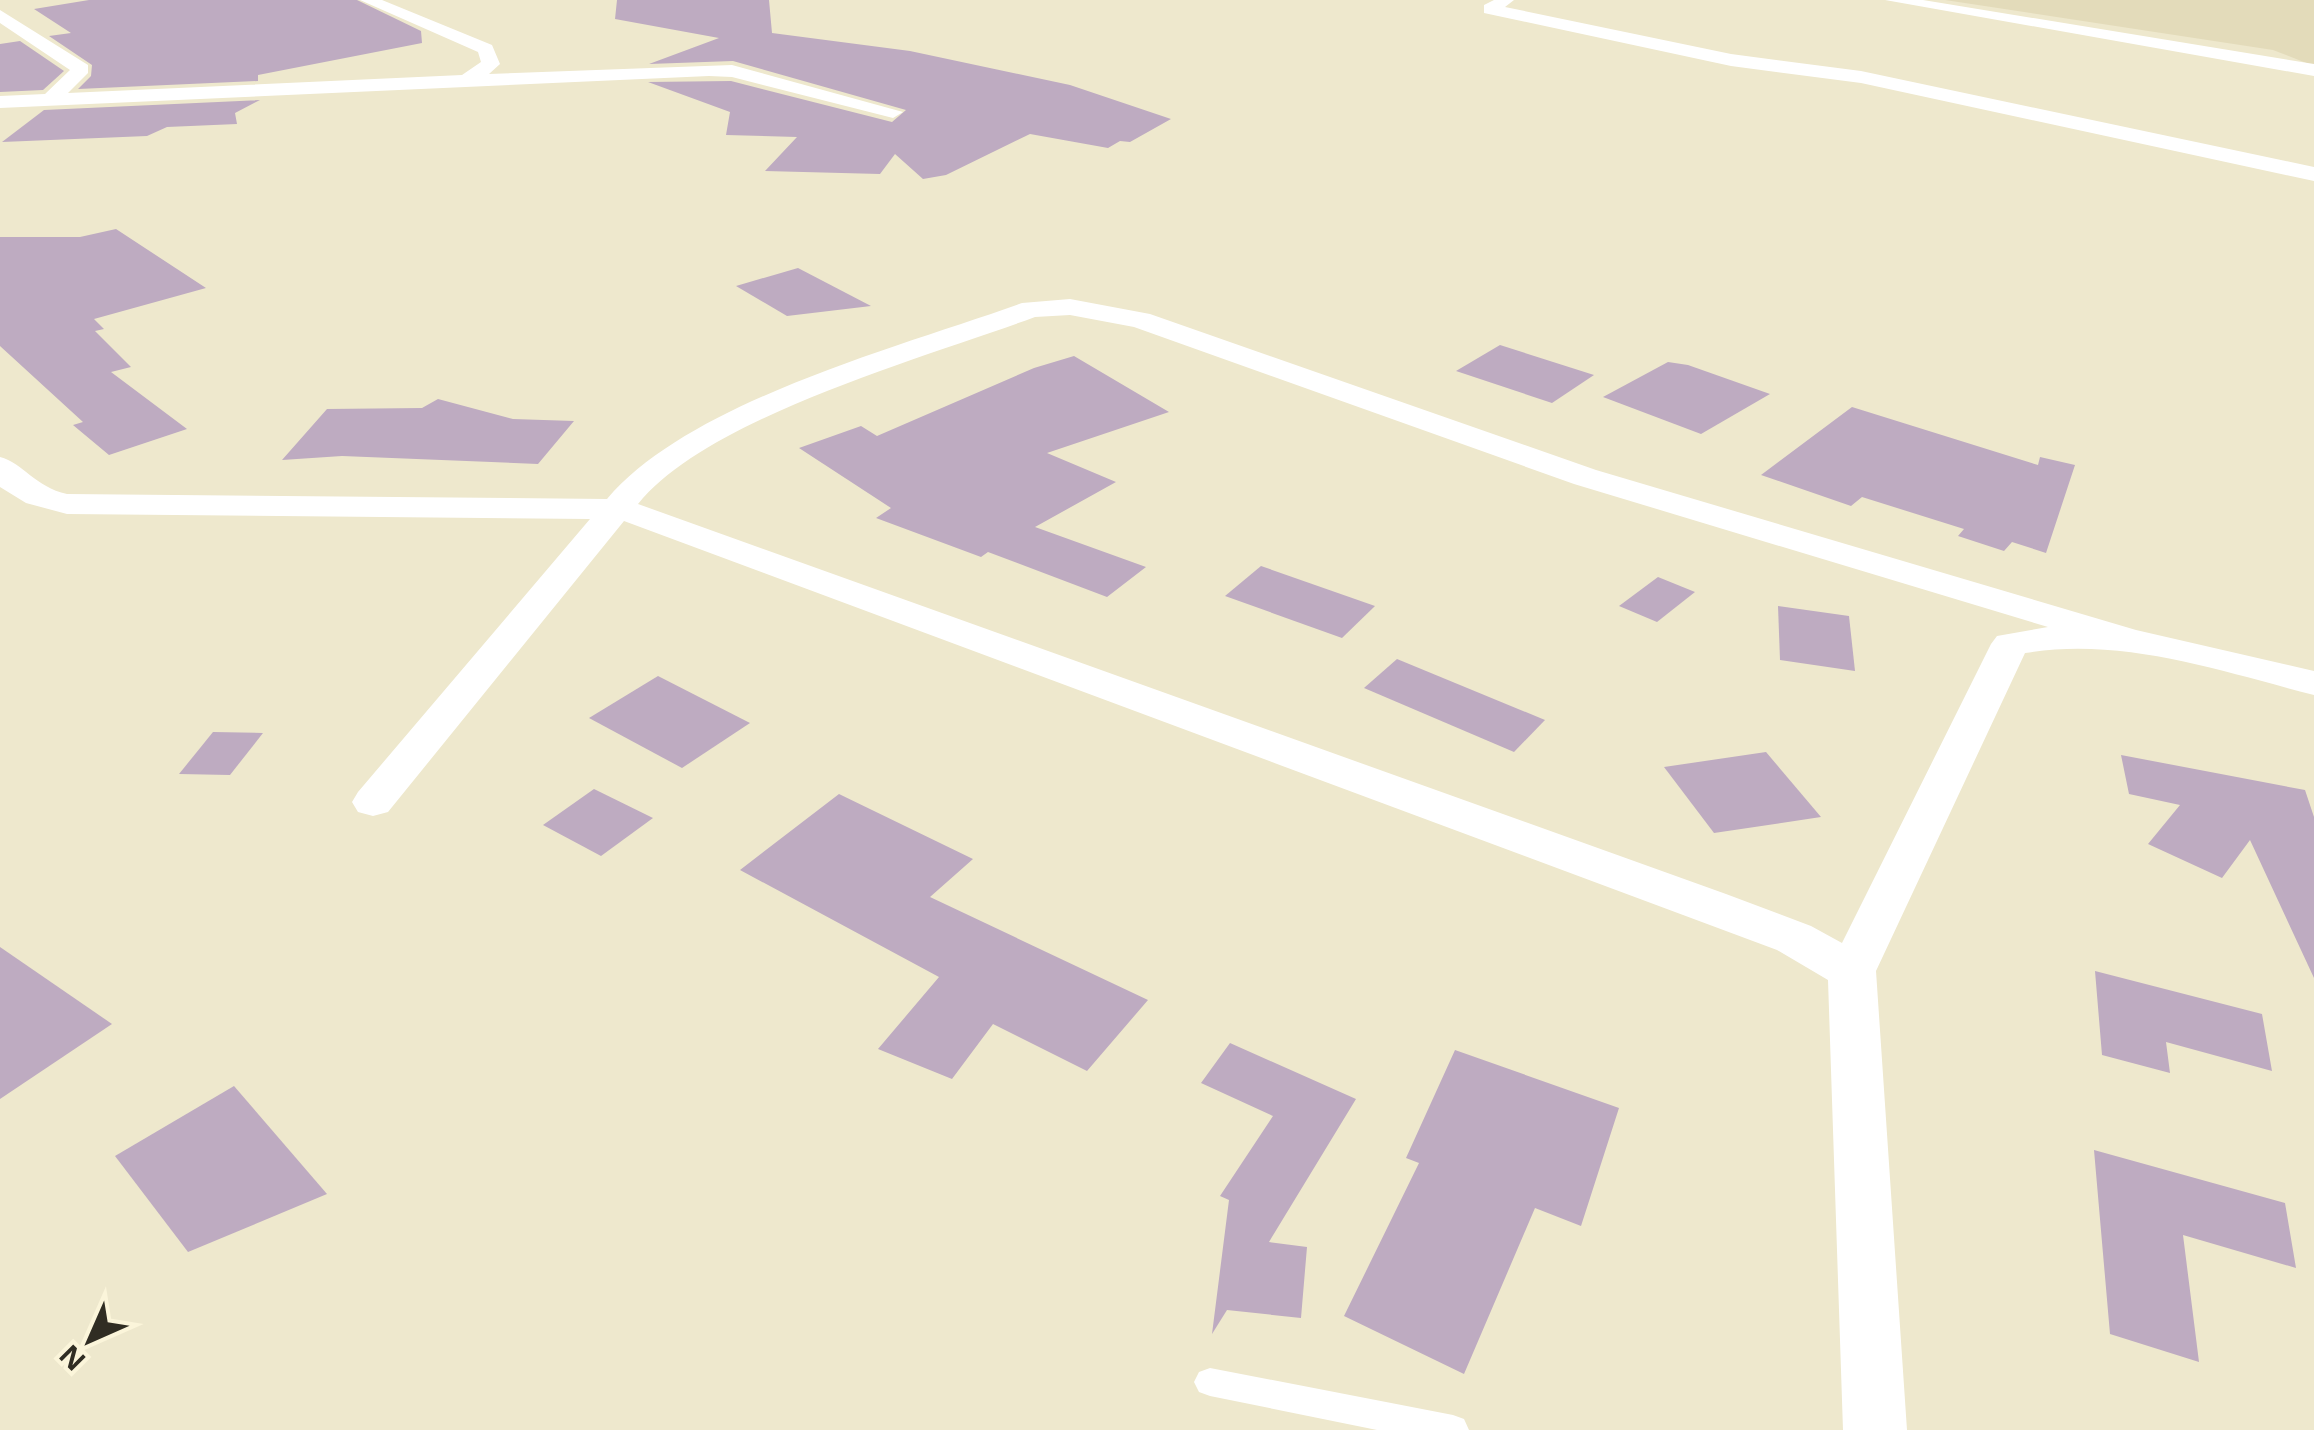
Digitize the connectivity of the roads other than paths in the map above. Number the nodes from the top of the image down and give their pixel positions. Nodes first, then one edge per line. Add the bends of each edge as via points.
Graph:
1 (368, 0) edge
2 (1506, 0) edge
3 (1893, 0) edge
4 (0, 16) edge
5 (2314, 70) edge
6 (468, 80) junction
7 (51, 100) junction
8 (0, 102) edge
9 (893, 112) dead end
10 (2314, 174) edge
11 (0, 467) edge
12 (620, 509) junction
13 (2122, 636) junction
14 (2314, 683) edge
15 (373, 802) dead end
16 (1852, 971) junction
17 (1210, 1382) dead end
18 (1453, 1430) edge
19 (1875, 1430) edge

1 - 6 street via 486,50 491,64
2 - 10 street via 1490,9 1731,60 1862,77
3 - 5 street
4 - 7 street via 81,69
6 - 7 street
6 - 9 street via 732,71
7 - 8 street
11 - 12 street via 34,497 67,504
12 - 13 street via 642,477 747,413 1031,309 1070,307 1140,320 1585,477
12 - 15 street
12 - 16 street via 1710,905 1794,938
13 - 14 street
13 - 16 street via 2052,634 2010,644
16 - 19 street
17 - 18 lane

